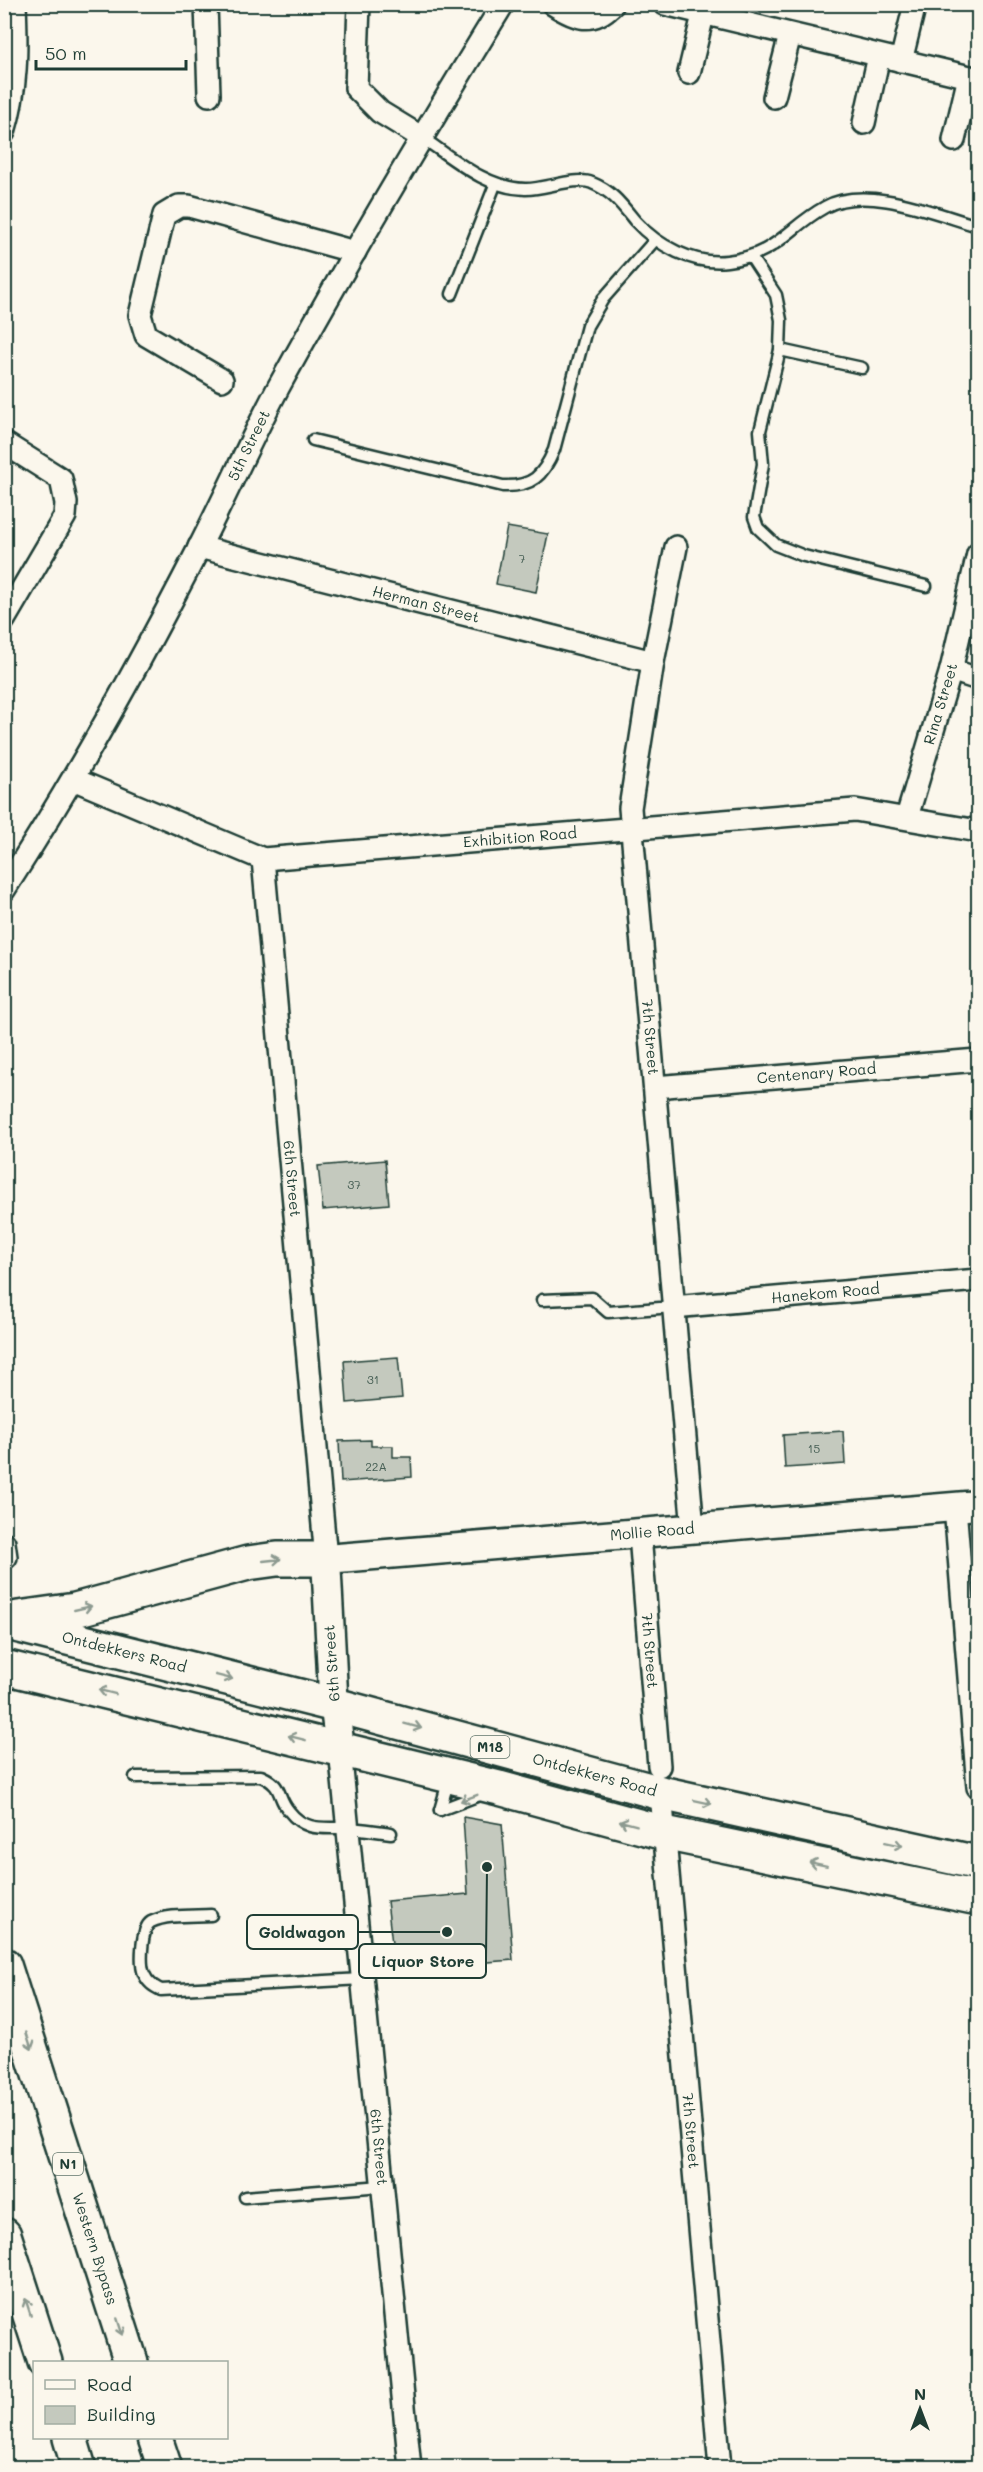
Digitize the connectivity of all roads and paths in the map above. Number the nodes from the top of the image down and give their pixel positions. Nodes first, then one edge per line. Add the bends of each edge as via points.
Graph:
1 (15, 4) edge
2 (206, 4) edge
3 (360, 4) edge
4 (503, 4) edge
5 (553, 4) edge
6 (613, 4) edge
7 (665, 4) edge
8 (915, 4) edge
9 (736, 13) edge
10 (704, 15) junction
11 (790, 35) junction
12 (11, 55) edge
13 (879, 56) junction
14 (901, 61) junction
15 (689, 73) dead end
16 (974, 78) edge
17 (209, 94) dead end
18 (774, 97) dead end
19 (864, 123) dead end
20 (4, 132) edge
21 (421, 137) junction
22 (954, 140) dead end
23 (495, 185) junction
24 (978, 226) edge
25 (655, 240) junction
26 (356, 252) junction
27 (751, 257) junction
28 (452, 294) dead end
29 (780, 350) junction
30 (862, 368) dead end
31 (222, 380) dead end
32 (313, 440) dead end
33 (4, 443) edge
34 (200, 547) junction
35 (676, 547) dead end
36 (978, 554) edge
37 (927, 585) dead end
38 (4, 620) edge
39 (653, 662) junction
40 (951, 670) junction
41 (978, 679) edge
42 (73, 779) junction
43 (907, 817) junction
44 (631, 828) junction
45 (978, 831) edge
46 (263, 858) junction
47 (4, 890) edge
48 (978, 1060) edge
49 (655, 1087) junction
50 (978, 1280) edge
51 (542, 1300) dead end
52 (673, 1307) junction
53 (967, 1506) edge
54 (693, 1529) junction
55 (640, 1535) junction
56 (326, 1559) junction
57 (4, 1621) edge
58 (4, 1667) edge
59 (335, 1705) junction
60 (340, 1749) junction
61 (135, 1777) dead end
62 (660, 1780) junction
63 (978, 1787) edge
64 (347, 1828) junction
65 (391, 1833) dead end
66 (664, 1833) junction
67 (978, 1863) edge
68 (978, 1898) edge
69 (211, 1915) dead end
70 (4, 1965) edge
71 (362, 1979) junction
72 (382, 2186) junction
73 (245, 2197) dead end
74 (4, 2235) edge
75 (45, 2361) edge
76 (132, 2361) edge
77 (70, 2439) edge
78 (155, 2439) edge
79 (79, 2468) edge
80 (165, 2468) edge
81 (410, 2468) edge
82 (720, 2468) edge

1 - 12 street
2 - 17 street
3 - 21 street via 356,88 380,112
4 - 21 street, 5th Street
5 - 6 street via 570,15 587,18 601,16
7 - 10 street
8 - 14 street
9 - 10 street
9 - 11 street
10 - 15 street
11 - 13 street
11 - 18 street
12 - 20 street via 14,99
13 - 14 street
13 - 19 street
14 - 16 street
16 - 22 street
21 - 23 lane
21 - 26 street, 5th Street
23 - 25 lane via 526,189 589,181 612,193
23 - 28 lane
24 - 27 lane via 887,201 851,199 823,208 784,240
25 - 27 lane via 704,261
25 - 32 lane via 603,299 587,326 554,450 547,468 531,483 503,486
26 - 31 street via 189,207 178,207 164,215 140,315 143,330
26 - 34 street, 5th Street via 268,407
27 - 29 lane via 776,295 781,320
29 - 30 lane
29 - 37 lane via 760,431 763,464 754,517 758,528 776,545 804,556
33 - 38 street via 61,479 66,503 58,531
34 - 39 street, Herman Street
34 - 42 street, 5th Street
35 - 39 street, 7th Street
36 - 40 street, Rina Street
39 - 44 street, 7th Street via 632,790
40 - 41 street
40 - 43 street, Rina Street
42 - 46 street, Exhibition Road
42 - 47 street, 5th Street
43 - 44 street, Exhibition Road via 855,810
43 - 45 street, Exhibition Road
44 - 46 street, Exhibition Road
44 - 49 street, 7th Street
46 - 56 street, 6th Street
48 - 49 street, Centenary Road
49 - 52 street, 7th Street
50 - 52 street, Hanekom Road
51 - 52 lane via 592,1299 601,1308 614,1312
52 - 54 street, 7th Street
53 - 54 main road, Mollie Road
53 - 63 street
54 - 55 main road, Mollie Road
55 - 56 main road, Mollie Road
55 - 62 street, 7th Street
57 -> 56 main road via 75,1610 248,1563
56 - 59 main road, 6th Street
57 -> 59 main road, Ontdekkers Road / M18
60 -> 58 main road
59 - 60 main road, 6th Street
59 -> 62 main road, Ontdekkers Road / M18
60 - 64 street, 6th Street
66 -> 60 main road
61 - 64 lane via 261,1776 278,1786 285,1806 303,1824 319,1829
62 - 66 street, 7th Street
62 -> 67 main road, Ontdekkers Road / M18
64 - 65 lane
64 - 71 street, 6th Street
68 -> 66 main road
66 - 82 street, 7th Street
69 - 71 lane via 158,1919 148,1924 143,1932 143,1972 151,1985 160,1990
70 -> 76 main road, Western Bypass / N1
71 - 72 street, 6th Street
72 - 73 lane
72 - 81 street, 6th Street
75 -> 74 main road
77 - 79 main road
78 - 80 main road

